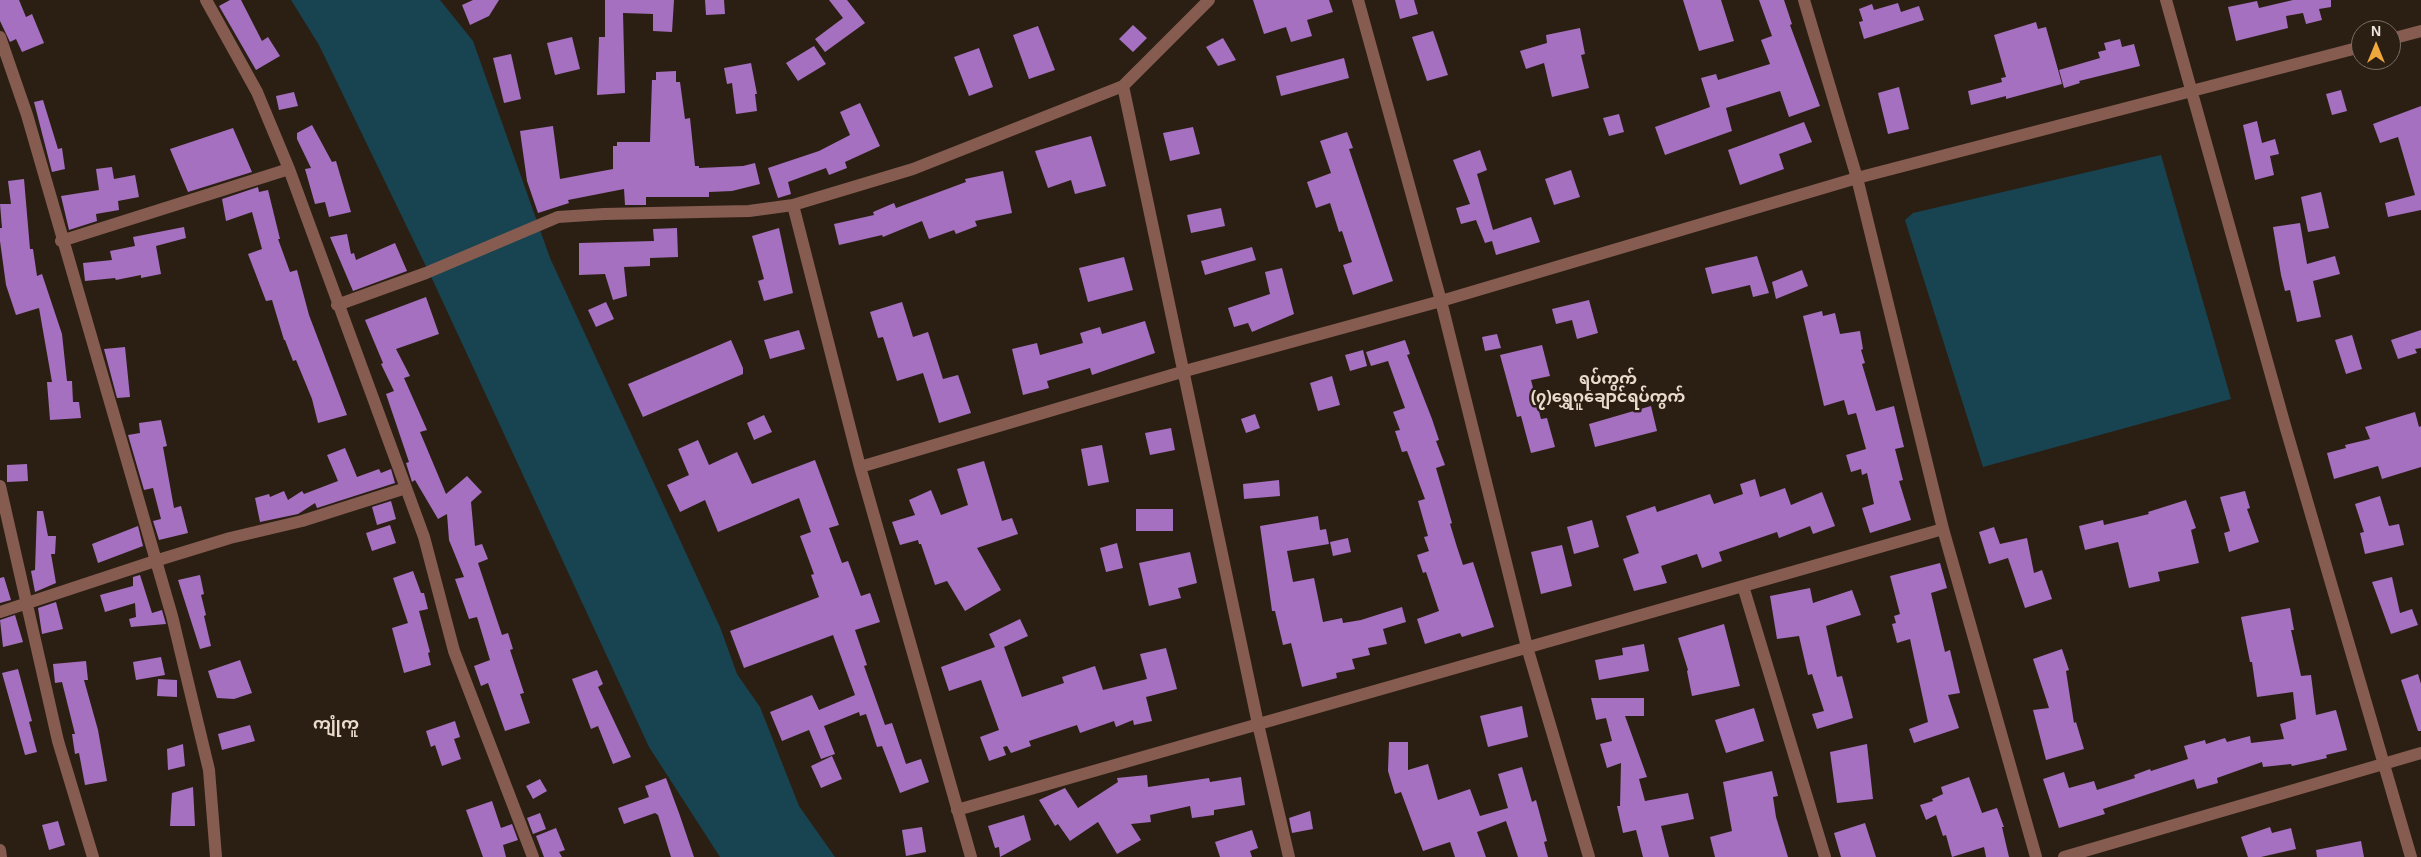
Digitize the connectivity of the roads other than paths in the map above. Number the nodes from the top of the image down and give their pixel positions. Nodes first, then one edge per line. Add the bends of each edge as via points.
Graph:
1 (206, 0) edge
2 (1209, 0) edge
3 (1358, 0) edge
4 (1804, 0) edge
5 (2166, 0) edge
6 (2421, 31) edge
7 (2401, 36) edge
8 (0, 37) edge
9 (2351, 50) edge
10 (1123, 86) junction
11 (2192, 91) junction
12 (289, 169) junction
13 (1857, 178) junction
14 (793, 205) junction
15 (61, 241) junction
16 (1441, 301) junction
17 (337, 305) junction
18 (1185, 372) junction
19 (860, 467) junction
20 (0, 486) edge
21 (406, 488) junction
22 (1942, 529) junction
23 (155, 560) junction
24 (1743, 586) junction
25 (28, 604) junction
26 (0, 612) edge
27 (1527, 647) junction
28 (1258, 724) junction
29 (2421, 753) edge
30 (2384, 763) junction
31 (957, 810) junction
32 (0, 850) edge
33 (1, 857) edge
34 (93, 857) edge
35 (216, 857) edge
36 (533, 857) edge
37 (971, 857) edge
38 (1289, 857) edge
39 (1589, 857) edge
40 (1825, 857) edge
41 (2036, 857) edge
42 (2064, 857) edge
43 (2411, 857) edge

1 - 12 street via 257,92
2 - 10 street
3 - 16 street
4 - 13 street
5 - 11 street
6 - 7 street
8 - 15 street via 27,115
9 - 11 street
10 - 14 street via 913,169
10 - 18 street
11 - 13 street
11 - 30 street via 2286,430
12 - 15 street
12 - 17 street
13 - 16 street
13 - 22 street
14 - 17 street via 749,211 558,217 426,273
14 - 19 street
15 - 23 street
16 - 18 street
16 - 27 street
17 - 21 street
18 - 19 street
18 - 28 street
19 - 31 street
20 - 25 street
21 - 23 street via 302,521
21 - 36 street via 424,537 454,651
22 - 24 street
22 - 41 street
23 - 25 street
23 - 35 street via 172,616 209,770
24 - 27 street
24 - 40 street
25 - 26 street
25 - 34 street via 58,741
27 - 28 street
27 - 39 street
28 - 31 street
28 - 38 street
29 - 30 street
30 - 42 street
30 - 43 street
31 - 37 street
32 - 33 street

